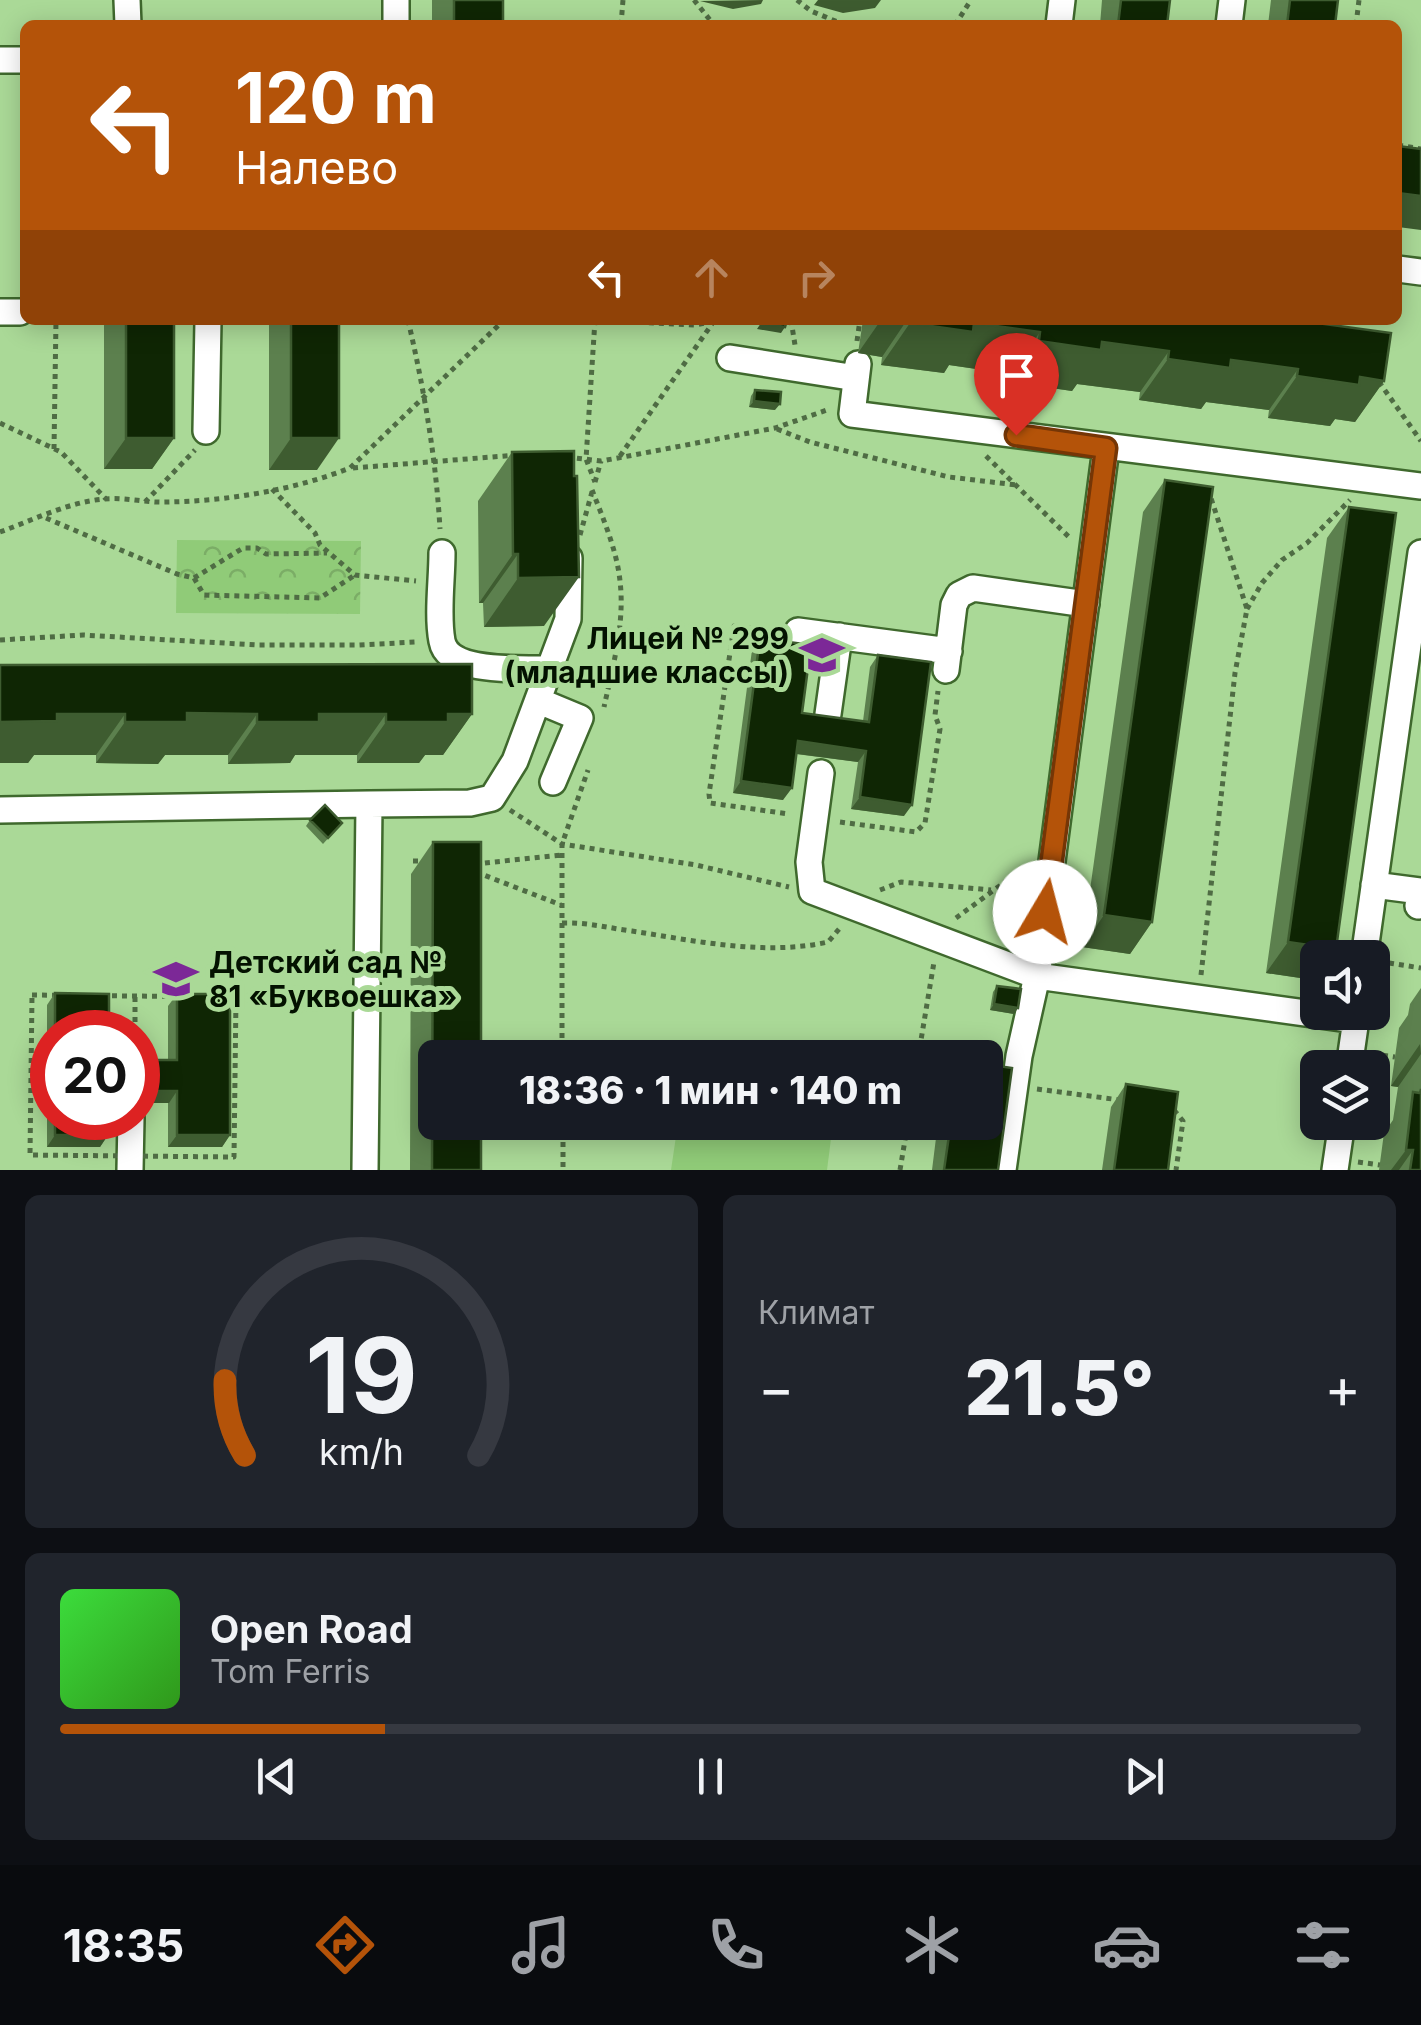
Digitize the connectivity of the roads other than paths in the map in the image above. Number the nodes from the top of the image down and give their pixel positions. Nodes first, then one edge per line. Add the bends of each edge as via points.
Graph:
1 (208, 325) edge
2 (730, 358) dead end
3 (206, 431) road end
4 (1106, 448) junction
5 (1421, 486) edge
6 (442, 553) road end
7 (1421, 553) edge
8 (569, 555) edge
9 (1086, 604) junction
10 (798, 631) dead end
11 (839, 636) junction
12 (550, 669) junction
13 (539, 701) junction
14 (828, 714) edge
15 (821, 774) dead end
16 (553, 782) dead end
17 (368, 804) junction
18 (0, 810) edge
19 (1374, 884) junction
20 (1418, 906) dead end
21 (1375, 940) edge
22 (1037, 976) junction
23 (1300, 1010) edge
24 (1339, 1140) edge
25 (365, 1170) edge
26 (1002, 1170) edge
27 (1335, 1170) edge

1 - 3 lane
2 - 4 lane via 858,371 852,414
4 - 5 lane
4 - 9 lane
6 - 12 lane via 442,645 452,659
7 - 19 lane
8 - 12 lane via 568,619
9 - 11 lane via 974,588 954,605 948,660
9 - 22 lane
10 - 11 lane
11 - 14 lane
12 - 13 lane
13 - 16 lane via 580,718
13 - 17 lane via 492,798
15 - 22 lane via 809,862 812,891 946,929
17 - 18 lane
17 - 25 lane
19 - 20 lane via 1420,891
19 - 21 lane
22 - 23 lane
22 - 26 lane
24 - 27 lane

